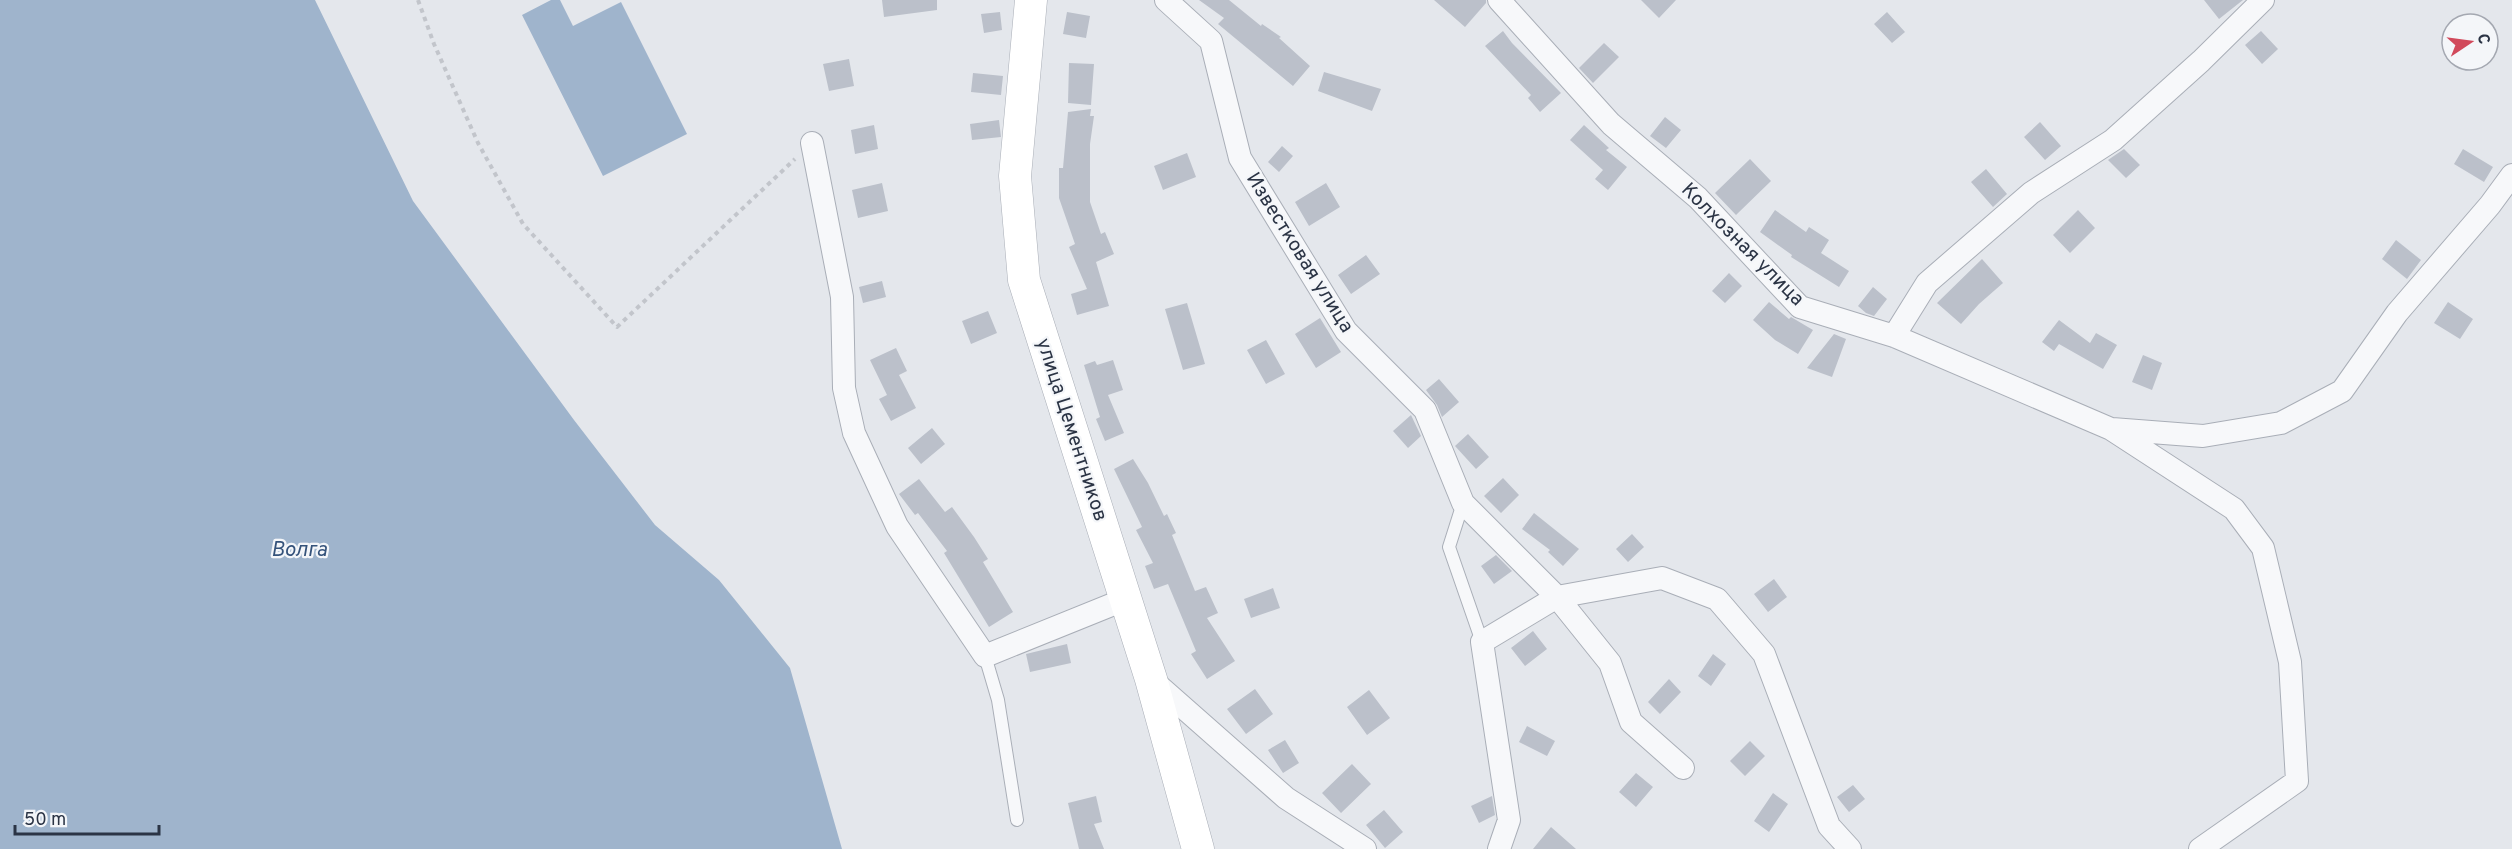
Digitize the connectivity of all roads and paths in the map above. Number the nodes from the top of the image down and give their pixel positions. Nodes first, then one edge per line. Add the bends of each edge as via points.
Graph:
1 (418, 0) edge
2 (1031, 0) edge
3 (1166, 0) edge
4 (1499, 0) edge
5 (2264, 0) edge
6 (812, 143) joint
7 (2512, 175) edge
8 (1894, 336) junction
9 (2110, 429) junction
10 (1463, 503) junction
11 (1557, 597) junction
12 (1126, 599) junction
13 (1482, 642) junction
14 (985, 656) junction
15 (1151, 679) junction
16 (1683, 768) dead end
17 (1017, 820) dead end
18 (1198, 849) edge
19 (1365, 849) edge
20 (1499, 849) edge
21 (1850, 849) edge
22 (2200, 849) edge

1 - 6 path via 478,143 523,224 617,327
2 - 12 street, улица Цементников via 1015,176 1024,280
3 - 10 street, Известковая улица via 1212,41 1240,158 1346,331 1425,410
4 - 8 street, Колхозная улица via 1611,124 1698,198 1800,307
5 - 8 street via 2113,140 2031,193 1927,283
6 - 14 street via 842,297 844,388 854,433 897,526
7 - 9 street via 2397,313 2342,391 2281,423 2203,436
8 - 9 street, Колхозная улица
9 - 22 street via 2234,509 2263,548 2290,662 2297,781
10 - 11 street, Известковая улица
10 - 13 lane via 1449,547
11 - 13 street
11 - 16 street, Известковая улица via 1610,663 1631,722
11 - 21 street via 1662,578 1717,599 1764,654 1829,826
12 - 14 street
12 - 15 street, улица Цементников
13 - 20 street via 1509,820
14 - 17 lane via 998,700
15 - 18 street, улица Цементников
15 - 19 street via 1286,798

